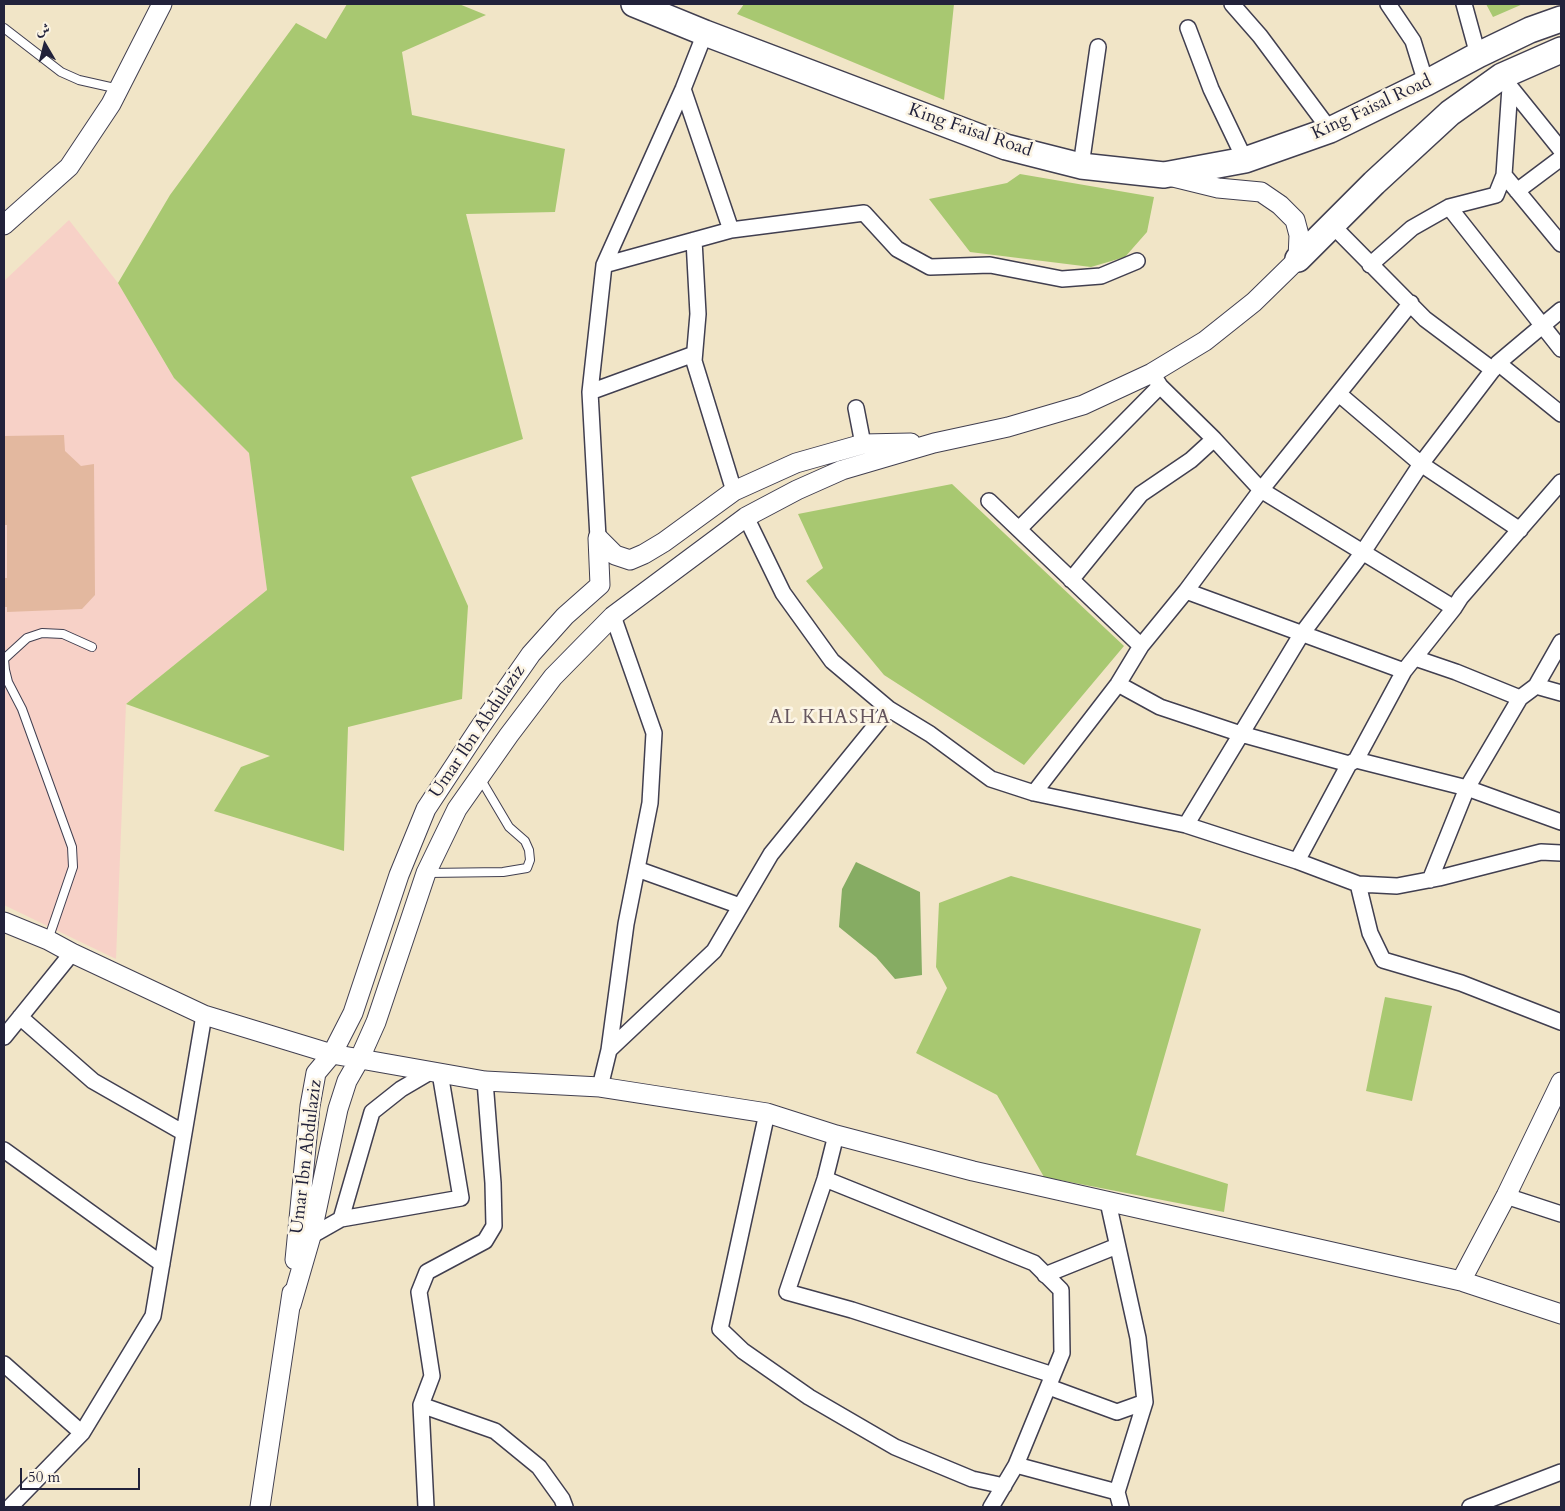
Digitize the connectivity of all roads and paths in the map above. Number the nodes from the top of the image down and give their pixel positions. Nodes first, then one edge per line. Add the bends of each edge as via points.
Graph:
1 (162, 4) edge
2 (634, 4) edge
3 (1232, 4) edge
4 (1388, 4) edge
5 (1464, 4) edge
6 (1561, 19) edge
7 (4, 28) edge
8 (1188, 28) dead end
9 (705, 33) junction
10 (1098, 47) dead end
11 (1561, 50) edge
12 (1478, 55) junction
13 (1506, 82) junction
14 (1426, 83) junction
15 (119, 89) junction
16 (684, 89) junction
17 (1330, 130) junction
18 (1561, 150) edge
19 (1561, 158) edge
20 (1245, 160) junction
21 (1081, 166) junction
22 (1164, 175) junction
23 (1504, 175) junction
24 (1517, 191) junction
25 (1449, 207) junction
26 (1332, 225) junction
27 (4, 226) edge
28 (731, 230) junction
29 (694, 240) junction
30 (1561, 244) edge
31 (1298, 259) junction
32 (1137, 260) dead end
33 (604, 265) junction
34 (1370, 265) junction
35 (1411, 303) junction
36 (1561, 310) edge
37 (1543, 326) junction
38 (1561, 349) edge
39 (694, 354) junction
40 (1496, 367) junction
41 (1156, 380) junction
42 (590, 392) junction
43 (1339, 394) junction
44 (1558, 405) edge
45 (856, 408) dead end
46 (1214, 439) junction
47 (934, 443) junction
48 (863, 444) junction
49 (1421, 464) junction
50 (1561, 482) edge
51 (1260, 490) junction
52 (734, 491) junction
53 (989, 501) dead end
54 (746, 517) junction
55 (1020, 529) junction
56 (1520, 530) junction
57 (598, 538) junction
58 (1363, 552) junction
59 (1071, 580) junction
60 (1186, 591) junction
61 (1454, 608) junction
62 (613, 616) junction
63 (1302, 635) junction
64 (1561, 642) edge
65 (92, 646) dead end
66 (1141, 646) junction
67 (1415, 658) junction
68 (1404, 671) junction
69 (1118, 684) junction
70 (1536, 686) junction
71 (1561, 694) edge
72 (1520, 698) junction
73 (889, 709) junction
74 (1241, 734) junction
75 (1352, 762) junction
76 (480, 777) junction
77 (1467, 788) junction
78 (1034, 792) junction
79 (1561, 822) edge
80 (1186, 824) junction
81 (1561, 853) edge
82 (1297, 861) junction
83 (637, 869) junction
84 (426, 873) junction
85 (1430, 880) junction
86 (1358, 884) junction
87 (740, 906) junction
88 (4, 922) edge
89 (48, 940) junction
90 (72, 953) junction
91 (204, 1015) junction
92 (20, 1017) junction
93 (1561, 1022) edge
94 (4, 1037) edge
95 (609, 1050) junction
96 (332, 1054) junction
97 (359, 1060) junction
98 (435, 1072) junction
99 (485, 1081) junction
100 (1561, 1082) edge
101 (600, 1087) junction
102 (767, 1113) junction
103 (184, 1133) junction
104 (836, 1135) junction
105 (4, 1150) edge
106 (825, 1179) junction
107 (1506, 1196) junction
108 (1108, 1202) junction
109 (1561, 1214) edge
110 (341, 1219) junction
111 (311, 1236) junction
112 (1117, 1246) junction
113 (162, 1264) junction
114 (1046, 1275) junction
115 (1461, 1281) junction
116 (291, 1305) junction
117 (1561, 1314) edge
118 (4, 1364) edge
119 (1051, 1381) junction
120 (1145, 1402) junction
121 (421, 1405) junction
122 (82, 1433) junction
123 (1016, 1465) junction
124 (1561, 1472) edge
125 (1004, 1486) junction
126 (1117, 1492) junction
127 (10, 1507) edge
128 (260, 1507) edge
129 (426, 1507) edge
130 (565, 1507) edge
131 (991, 1507) edge
132 (1121, 1507) edge
133 (1470, 1507) edge

1 - 15 street
2 - 9 main road, King Faisal Road
3 - 17 street
4 - 14 street via 1413,41
5 - 12 street
6 - 12 main road, King Faisal Road
7 - 15 lane via 61,72 79,80
8 - 20 street via 1211,89
9 - 16 street
9 - 21 main road, King Faisal Road via 1006,148
10 - 21 street
11 - 13 main road
12 - 14 main road, King Faisal Road
13 - 18 street
13 - 23 street
13 - 26 main road via 1450,113
14 - 17 main road, King Faisal Road
15 - 27 street via 70,167
16 - 28 street
16 - 33 street
17 - 20 main road, King Faisal Road
19 - 24 street
20 - 22 main road, King Faisal Road
21 - 22 main road, King Faisal Road
22 - 31 street via 1218,188 1261,192 1294,220 1299,235
23 - 24 street
23 - 25 street via 1496,195
24 - 30 street
25 - 34 street via 1412,228
25 - 37 street
26 - 31 main road
26 - 34 street
28 - 29 street
28 - 32 street via 864,213 897,249 930,267 990,265 1062,279 1101,276
29 - 33 street
29 - 39 street via 698,314
31 - 41 street, Umar Ibn Abdulaziz via 1254,302
33 - 42 street
34 - 35 street
35 - 40 street via 1425,319
35 - 43 street
36 - 37 street
37 - 38 street
37 - 40 street
39 - 42 street
39 - 52 street
40 - 44 street
40 - 49 street
41 - 46 street
41 - 47 street, Umar Ibn Abdulaziz via 1008,427
41 - 55 street
42 - 57 street
43 - 49 street
43 - 51 street
45 - 48 street
46 - 51 street
46 - 59 street via 1192,460 1141,494
47 - 48 street, Umar Ibn Abdulaziz
47 - 54 street, Umar Ibn Abdulaziz via 842,470
48 - 52 street, Umar Ibn Abdulaziz via 796,463
49 - 56 street
49 - 58 street
50 - 56 street
51 - 58 street
51 - 60 street
52 - 57 street, Umar Ibn Abdulaziz via 664,542 630,560 615,555
53 - 55 street
54 - 62 street, Umar Ibn Abdulaziz
54 - 73 street via 783,593 832,661
55 - 59 street
56 - 61 street
57 - 96 street, Umar Ibn Abdulaziz via 600,585 530,654 426,809 399,875 353,1013
58 - 61 street
58 - 63 street
59 - 66 street
60 - 63 street
60 - 66 street
61 - 67 street
62 - 76 street, Umar Ibn Abdulaziz via 553,677
62 - 83 street via 654,733 650,803
63 - 68 street
63 - 74 street
64 - 70 street
65 - 89 lane via 63,634 42,633 27,638 4,659 8,682 22,710 72,847 73,866
66 - 69 street
67 - 68 street
67 - 72 street
68 - 75 street
69 - 74 street via 1160,707
69 - 78 street
70 - 71 street
70 - 72 street
72 - 77 street
73 - 78 street via 930,734 991,779
73 - 87 street via 771,854
74 - 75 street
74 - 80 street
75 - 77 street
75 - 82 street
76 - 84 street, Umar Ibn Abdulaziz via 457,809
76 - 84 lane via 509,827 525,841 530,860 527,868 503,872
77 - 79 street
77 - 85 street
78 - 80 street
80 - 82 street
81 - 85 street via 1542,852
82 - 86 street
83 - 87 street
83 - 95 street
84 - 97 street, Umar Ibn Abdulaziz via 376,1022
85 - 86 street via 1397,886
86 - 93 street via 1370,933 1383,960 1461,982
87 - 95 street via 714,952
88 - 89 street
89 - 90 street
90 - 91 street
90 - 92 street
91 - 96 street
91 - 103 street
92 - 94 street
92 - 103 street via 93,1080
95 - 101 street
96 - 97 street
96 - 116 street, Umar Ibn Abdulaziz via 316,1072 310,1106
97 - 98 street
97 - 111 street, Umar Ibn Abdulaziz via 347,1081 338,1109
98 - 99 street
98 - 110 street via 401,1089 372,1112
98 - 110 street via 461,1198
99 - 101 street
99 - 121 street via 494,1226 485,1241 427,1272 418,1292 432,1376
100 - 107 street
101 - 102 street
102 - 104 street
102 - 125 street via 720,1329 742,1351 809,1397 895,1446 972,1479
103 - 113 street
104 - 106 street
104 - 108 street
105 - 113 street
106 - 114 street via 1034,1263
106 - 119 street via 787,1292 852,1310
107 - 109 street
107 - 115 street
108 - 112 street
108 - 115 street
110 - 111 street
111 - 116 street, Umar Ibn Abdulaziz
112 - 114 street
112 - 120 street via 1138,1338
113 - 122 street via 154,1316
114 - 119 street via 1061,1290 1062,1353
115 - 117 street
116 - 128 street, Umar Ibn Abdulaziz
118 - 122 street
119 - 120 street via 1117,1412
119 - 123 street
120 - 126 street
121 - 129 street
121 - 130 street via 495,1431 539,1467
122 - 127 street
123 - 125 street
123 - 126 street
124 - 133 street
125 - 131 street
126 - 132 street

